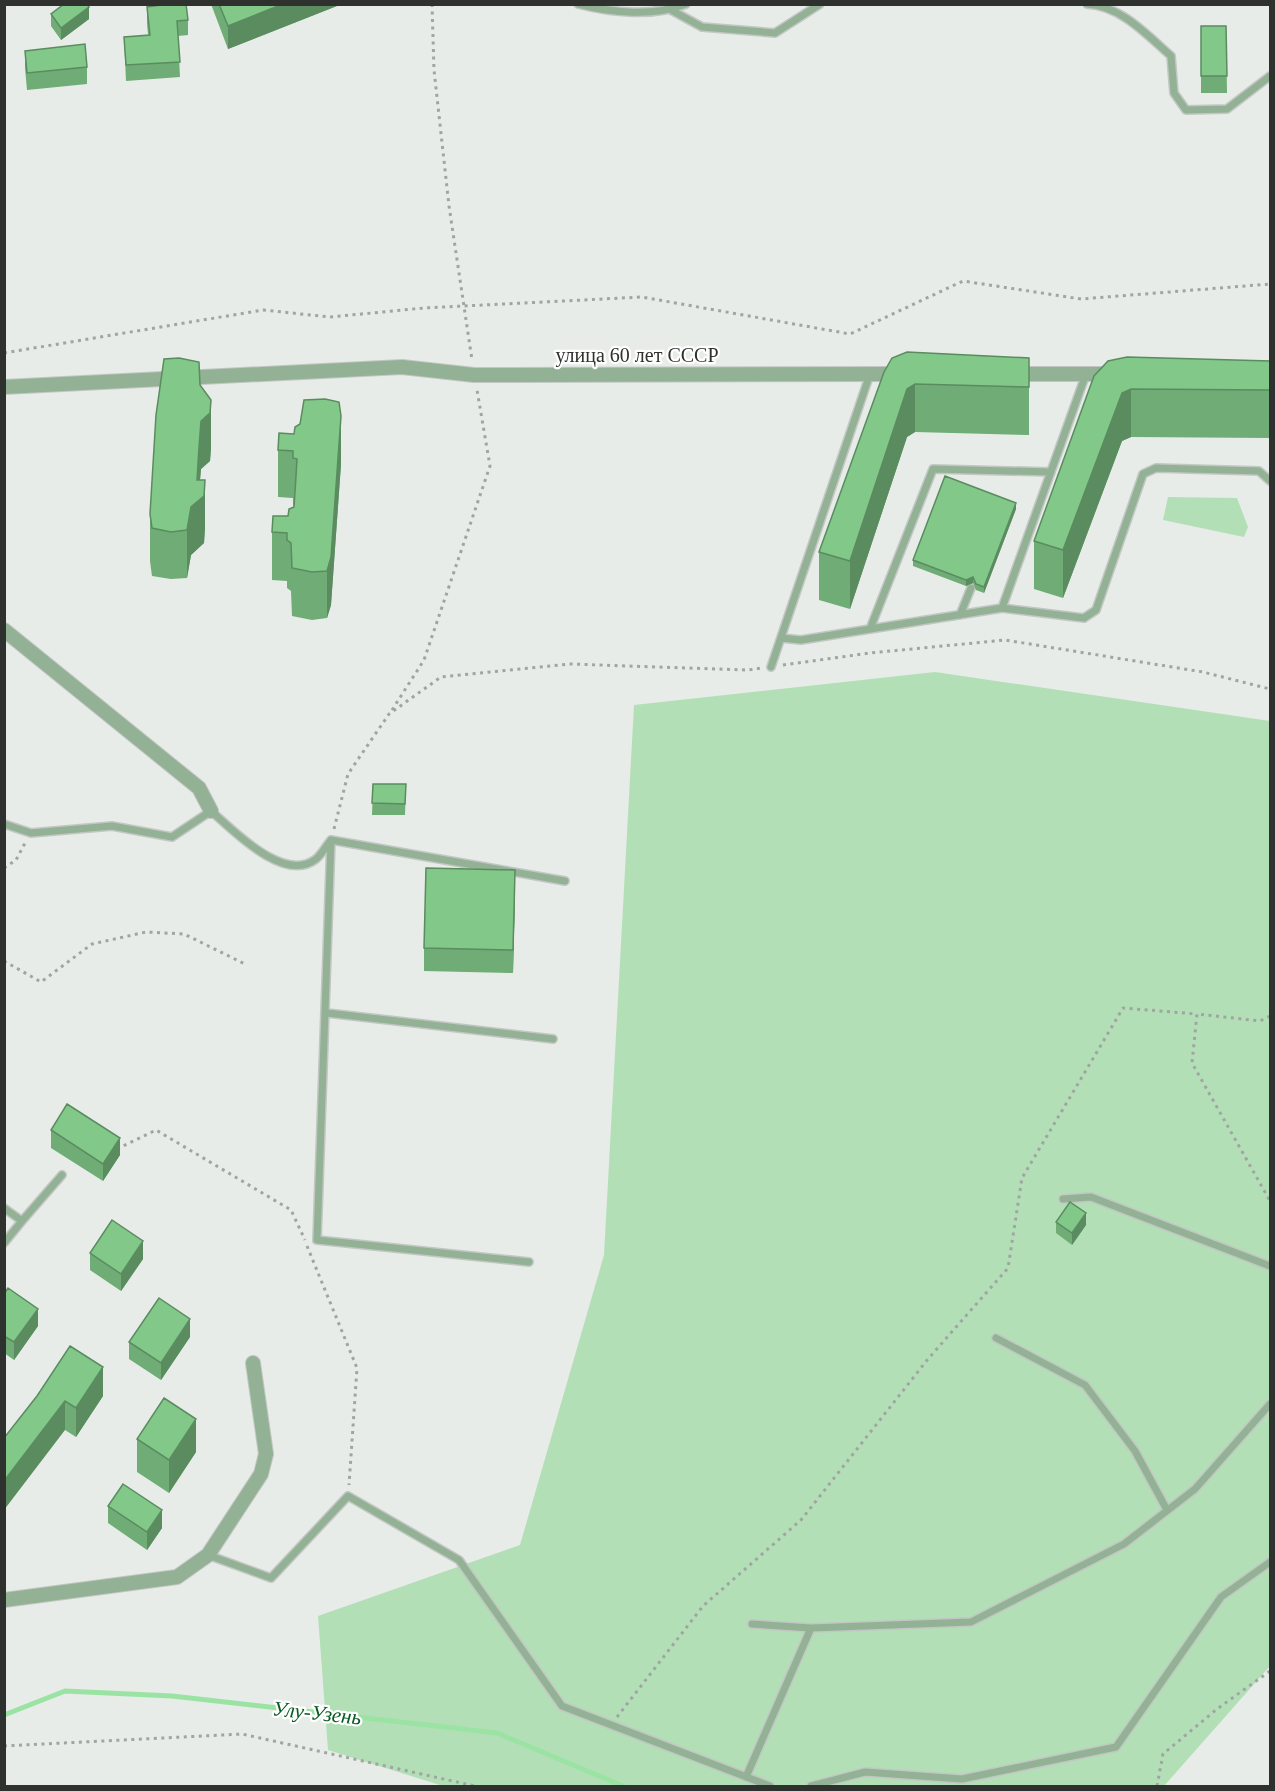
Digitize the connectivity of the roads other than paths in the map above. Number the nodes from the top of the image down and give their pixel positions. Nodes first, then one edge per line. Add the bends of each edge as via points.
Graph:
1 (578, 4) edge
2 (686, 4) edge
3 (820, 4) edge
4 (1087, 4) edge
5 (671, 10) junction
6 (1270, 76) edge
7 (870, 374) junction
8 (915, 374) edge
9 (995, 374) edge
10 (1086, 374) junction
11 (1132, 374) edge
12 (4, 387) edge
13 (1051, 472) junction
14 (1270, 481) edge
15 (970, 588) dead end
16 (1002, 608) junction
17 (960, 615) junction
18 (870, 628) junction
19 (4, 630) edge
20 (781, 638) junction
21 (771, 667) road end
22 (211, 811) junction
23 (4, 824) edge
24 (331, 840) junction
25 (566, 881) dead end
26 (327, 1013) junction
27 (553, 1039) dead end
28 (62, 1175) dead end
29 (1063, 1199) dead end
30 (4, 1208) edge
31 (22, 1221) junction
32 (4, 1243) edge
33 (529, 1262) dead end
34 (1270, 1266) edge
35 (996, 1338) dead end
36 (253, 1363) dead end
37 (1270, 1404) edge
38 (1167, 1510) junction
39 (208, 1555) junction
40 (1270, 1562) edge
41 (4, 1600) edge
42 (752, 1624) dead end
43 (811, 1628) junction
44 (746, 1777) junction
45 (770, 1786) edge
46 (812, 1786) edge

1 - 5 lane via 608,12
2 - 5 lane
3 - 5 lane via 775,33 702,27
4 - 6 lane via 1101,5 1131,20 1171,56 1174,93 1186,110 1227,109
7 - 8 street, улица 60 лет СССР
7 - 12 street, улица 60 лет СССР via 474,375 402,367
7 - 20 lane
9 - 10 street
10 - 11 street
10 - 13 lane
13 - 16 lane
13 - 18 lane via 933,469
14 - 16 lane via 1259,471 1149,471 1143,474 1091,616
15 - 17 lane
16 - 17 lane
17 - 18 lane
18 - 20 lane via 801,640
19 - 22 street via 199,788
20 - 21 lane
22 - 23 lane via 172,837 112,826 31,833
22 - 24 lane via 266,857 295,865 315,860
24 - 25 lane
24 - 26 lane
26 - 27 lane
26 - 33 lane via 317,1240
28 - 31 lane
29 - 34 lane via 1091,1197
30 - 31 lane
31 - 32 lane
35 - 38 lane via 1085,1385 1135,1451
36 - 39 street via 266,1454 261,1473
37 - 38 lane via 1195,1489
38 - 43 lane via 1124,1544 970,1622
39 - 41 street via 177,1577
39 - 44 lane via 271,1578 348,1496 459,1560 562,1706
40 - 46 lane via 1221,1597 1116,1747 962,1779 865,1772
42 - 43 lane
43 - 44 lane
44 - 45 lane

